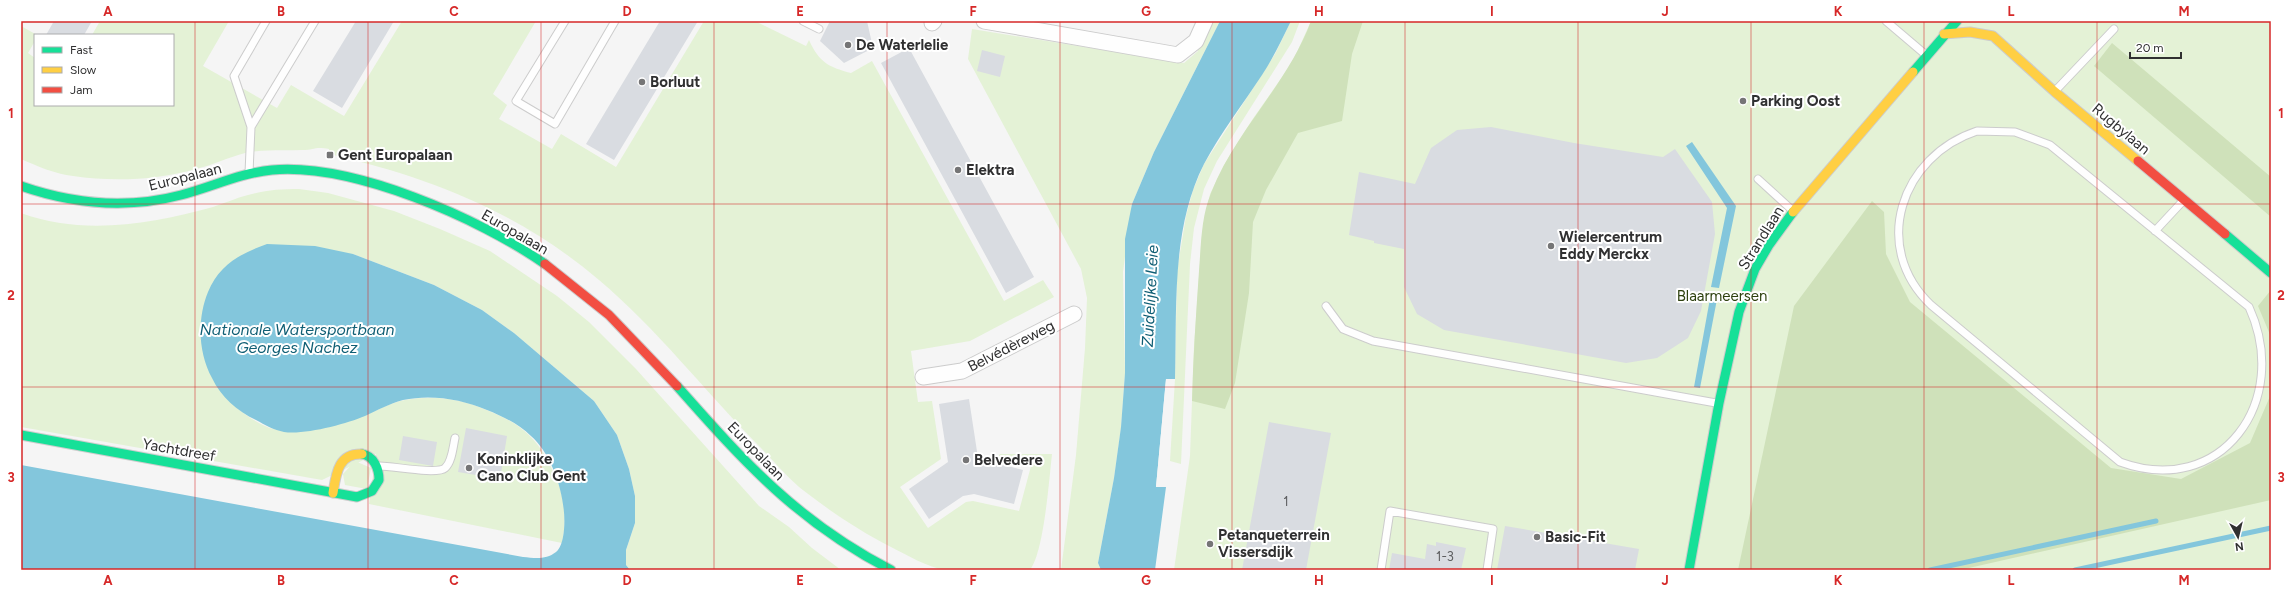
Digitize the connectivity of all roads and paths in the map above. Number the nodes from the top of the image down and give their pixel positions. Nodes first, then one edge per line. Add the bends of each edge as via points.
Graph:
1 (266, 21) edge
2 (315, 21) edge
3 (565, 21) edge
4 (615, 21) edge
5 (803, 21) edge
6 (984, 21) edge
7 (1205, 21) edge
8 (1886, 21) edge
9 (1956, 21) edge
10 (2114, 28) dead end
11 (819, 29) dead end
12 (1944, 34) junction
13 (1926, 55) junction
14 (2055, 92) junction
15 (252, 127) junction
16 (248, 175) junction
17 (1758, 179) dead end
18 (21, 186) edge
19 (2184, 200) junction
20 (1794, 211) junction
21 (2155, 231) junction
22 (2271, 273) edge
23 (1326, 306) dead end
24 (1074, 314) dead end
25 (923, 377) dead end
26 (1720, 403) junction
27 (21, 435) edge
28 (455, 438) dead end
29 (378, 466) junction
30 (333, 492) junction
31 (891, 570) edge
32 (1381, 570) edge
33 (1487, 570) edge
34 (1689, 570) edge

1 - 15 lane via 234,76
2 - 15 lane
3 - 4 lane via 516,101 555,124
5 - 11 lane
6 - 7 street via 1178,55 1196,41
8 - 13 lane
9 - 12 street, Strandlaan
10 - 14 lane
12 - 13 street, Strandlaan
12 - 14 street, Rugbylaan via 1970,32 1993,36
13 - 20 street, Strandlaan
14 - 19 street, Rugbylaan
15 - 16 lane
16 - 18 street, Europalaan via 178,196 144,201 97,202 60,197
16 - 31 street, Europalaan via 284,170 358,181 430,205 501,237 562,278 609,315 647,353 742,459 782,497 839,540
17 - 20 lane
19 - 21 lane
19 - 22 street, Rugbylaan
20 - 26 street, Strandlaan via 1769,245 1746,290
21 - 21 lane via 2050,145 2015,132 1990,130 1965,135 1940,149 1904,197 1898,224 1901,256 1906,272 1914,287 1931,305 2120,462 2138,469 2163,471 2177,470 2209,459 2242,433 2259,404 2265,358 2263,340 2249,307
23 - 26 lane via 1343,329 1373,341
24 - 25 street, Belvédèreweg via 962,371
26 - 34 street, Strandlaan
27 - 30 street, Yachtdreef
28 - 29 lane via 449,462 440,471
29 - 30 street, Yachtdreef via 379,480 371,493 357,497
29 - 30 street via 365,454 349,455 337,467
32 - 33 lane via 1390,511 1493,529

